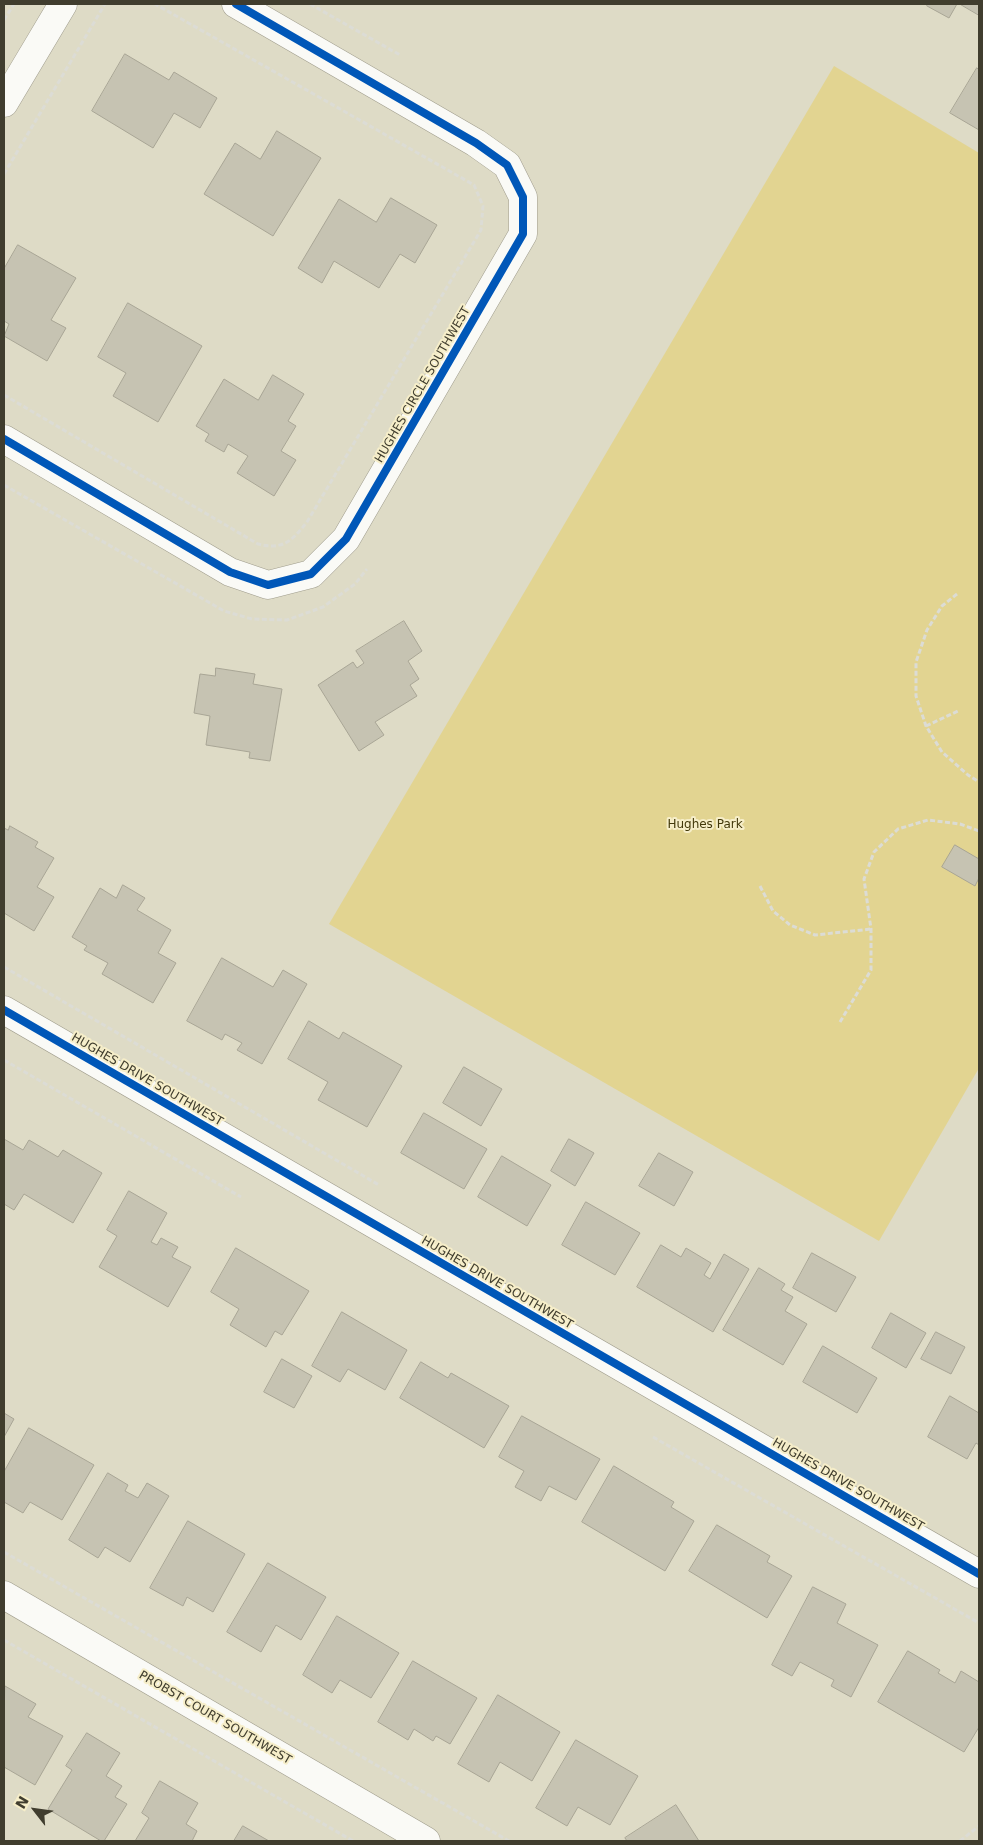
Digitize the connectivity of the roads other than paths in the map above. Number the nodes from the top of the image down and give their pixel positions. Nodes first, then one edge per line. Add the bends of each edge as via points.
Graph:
1 (64, 4) edge
2 (236, 4) edge
3 (4, 103) edge
4 (4, 439) edge
5 (4, 1010) edge
6 (979, 1574) edge
7 (4, 1595) edge
8 (426, 1841) edge

1 - 3 street
2 - 4 street, HUGHES CIRCLE SOUTHWEST via 476,143 507,165 523,197 523,234 346,539 312,574 268,585 230,572
5 - 6 street, HUGHES DRIVE SOUTHWEST
7 - 8 street, PROBST COURT SOUTHWEST

